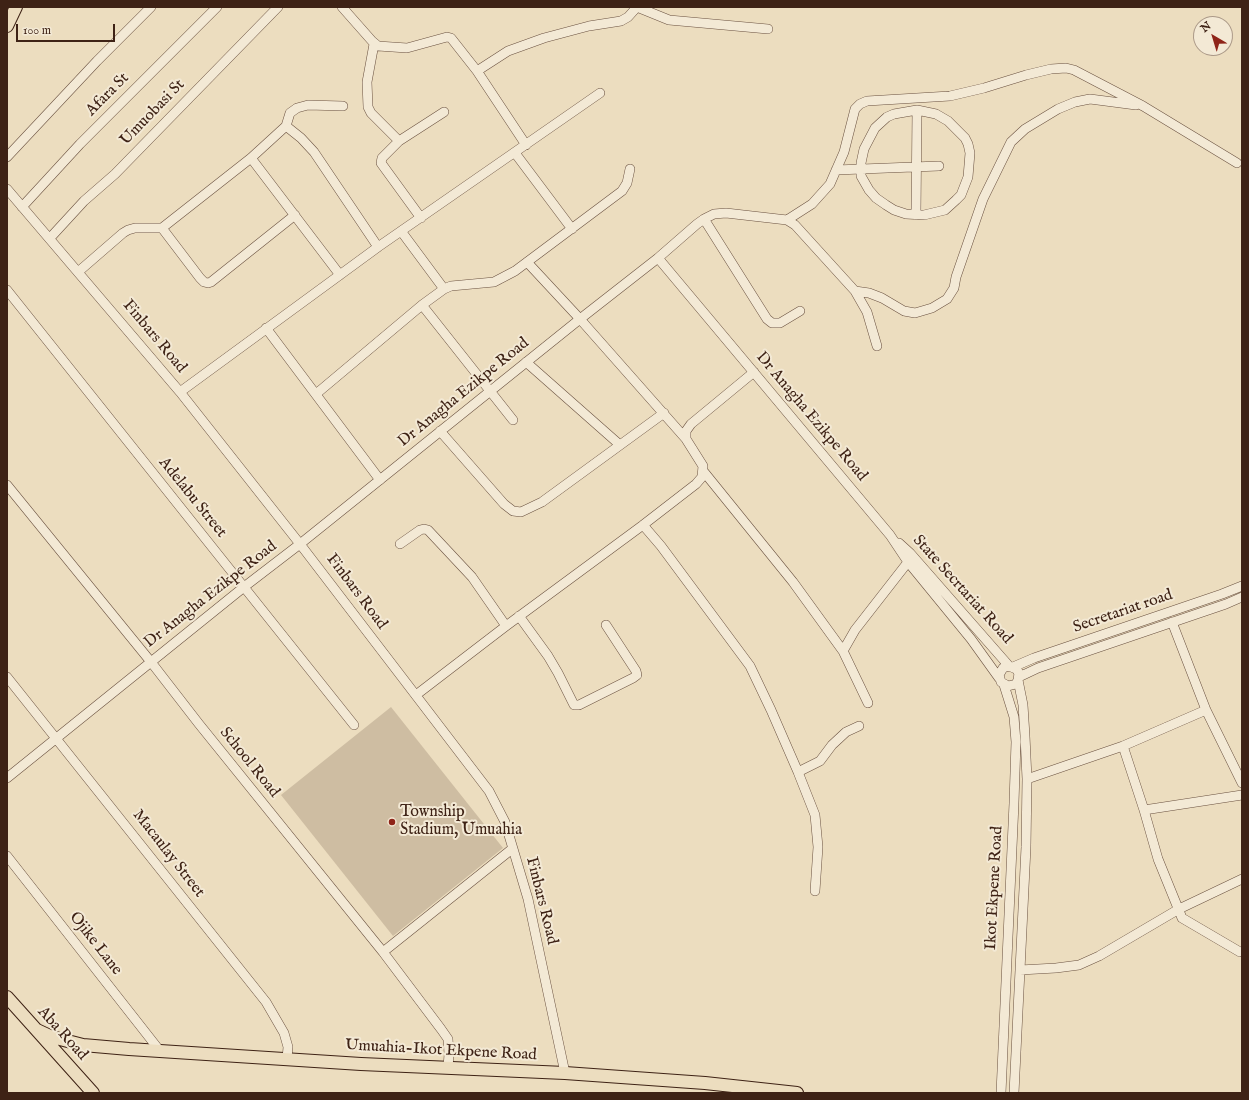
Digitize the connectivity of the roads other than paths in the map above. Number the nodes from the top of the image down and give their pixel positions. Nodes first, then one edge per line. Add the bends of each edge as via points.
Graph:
1 (16, 7) edge
2 (151, 7) edge
3 (217, 7) edge
4 (278, 7) edge
5 (342, 7) edge
6 (637, 7) edge
7 (7, 26) edge
8 (768, 29) dead end
9 (374, 44) junction
10 (477, 71) junction
11 (600, 93) dead end
12 (343, 106) dead end
13 (1143, 106) junction
14 (917, 110) junction
15 (444, 112) dead end
16 (286, 126) junction
17 (399, 141) junction
18 (526, 145) junction
19 (515, 152) junction
20 (7, 157) edge
21 (251, 158) junction
22 (1237, 163) dead end
23 (939, 166) dead end
24 (916, 167) junction
25 (630, 169) dead end
26 (861, 169) junction
27 (836, 170) junction
28 (7, 189) edge
29 (22, 206) junction
30 (295, 215) junction
31 (916, 215) junction
32 (421, 218) junction
33 (704, 219) junction
34 (787, 220) junction
35 (162, 228) junction
36 (572, 229) junction
37 (401, 231) junction
38 (50, 238) junction
39 (378, 247) junction
40 (658, 258) junction
41 (527, 262) junction
42 (78, 272) junction
43 (340, 274) junction
44 (7, 290) edge
45 (444, 290) junction
46 (855, 291) junction
47 (422, 305) junction
48 (800, 311) dead end
49 (580, 318) junction
50 (266, 328) junction
51 (877, 346) dead end
52 (526, 362) junction
53 (754, 372) junction
54 (490, 391) junction
55 (180, 392) junction
56 (316, 394) junction
57 (664, 413) junction
58 (513, 420) dead end
59 (440, 431) junction
60 (685, 434) junction
61 (620, 446) junction
62 (704, 472) junction
63 (380, 480) junction
64 (7, 485) edge
65 (644, 525) junction
66 (890, 536) junction
67 (300, 544) junction
68 (400, 544) dead end
69 (908, 562) junction
70 (1242, 586) edge
71 (244, 587) junction
72 (1242, 597) edge
73 (519, 616) junction
74 (1172, 622) junction
75 (606, 625) dead end
76 (506, 626) junction
77 (843, 651) junction
78 (151, 662) junction
79 (1011, 666) junction
80 (7, 677) edge
81 (1019, 679) junction
82 (1002, 682) junction
83 (416, 695) junction
84 (868, 703) dead end
85 (1206, 710) junction
86 (354, 725) dead end
87 (859, 726) dead end
88 (57, 738) junction
89 (1123, 746) junction
90 (798, 772) junction
91 (7, 778) edge
92 (1027, 779) junction
93 (1242, 783) edge
94 (1242, 795) edge
95 (1144, 810) junction
96 (512, 849) junction
97 (7, 856) edge
98 (1242, 879) edge
99 (815, 891) dead end
100 (1179, 908) junction
101 (383, 952) junction
102 (1240, 952) dead end
103 (1020, 970) junction
104 (7, 997) edge
105 (7, 1008) edge
106 (37, 1030) junction
107 (62, 1040) junction
108 (78, 1046) junction
109 (160, 1051) junction
110 (52, 1052) junction
111 (287, 1059) junction
112 (66, 1063) junction
113 (448, 1068) junction
114 (565, 1073) junction
115 (83, 1093) edge
116 (93, 1093) edge
117 (797, 1093) edge
118 (1000, 1093) edge
119 (1014, 1093) edge

1 - 7 main road
2 - 20 street
3 - 29 street, Afara St
4 - 38 street, Umuobasi St
5 - 9 street
6 - 8 street via 669,20
6 - 10 street via 622,20 544,38 508,51
9 - 10 street via 407,48 451,38
9 - 17 street via 367,82 368,107
10 - 18 street
11 - 18 street
12 - 16 street via 308,105 297,108 290,113
13 - 22 street
13 - 27 street via 1066,68 1026,75 950,96 867,101 855,109 844,152
13 - 46 street via 1090,99 1076,102 1025,129 1011,142 983,199 954,288 947,299 932,308 915,313 904,311 869,293
14 - 24 street
14 - 26 street via 894,114 875,128 864,149
14 - 31 street via 936,114 954,126 968,144 970,161 968,177 961,195 945,210
15 - 17 street
16 - 21 street
16 - 39 street via 302,138 314,152
17 - 32 street via 382,158 381,163
18 - 19 street
19 - 32 street
19 - 36 street
21 - 30 street
21 - 35 street
23 - 24 street
24 - 26 street
24 - 31 street
25 - 36 street via 622,191
26 - 27 street
26 - 31 street via 866,186 876,198 894,210
27 - 34 street via 830,184 812,204
28 - 29 street, Finbars Road
29 - 38 street, Finbars Road
30 - 35 street via 208,283 200,278
30 - 43 street
32 - 37 street
33 - 34 street via 714,214 726,213
33 - 40 street
33 - 48 street via 767,319 772,323 780,323
34 - 46 street via 795,225
35 - 42 street via 128,230
36 - 41 street
37 - 39 street
37 - 45 street
38 - 42 street, Finbars Road
39 - 43 street
40 - 49 street, Dr Anagha Ezikpe Road
40 - 53 street, Dr Anagha Ezikpe Road
41 - 45 street via 494,282 451,286
41 - 49 street
42 - 55 street, Finbars Road
43 - 50 street
44 - 71 street, Adelabu Street
45 - 47 street
46 - 51 street via 867,312
47 - 54 street
47 - 56 street
49 - 52 street, Dr Anagha Ezikpe Road
49 - 57 street
50 - 55 street
50 - 56 street
52 - 54 street, Dr Anagha Ezikpe Road
52 - 61 street
53 - 60 street via 691,424
53 - 66 street, Dr Anagha Ezikpe Road
54 - 58 street
54 - 59 street, Dr Anagha Ezikpe Road
55 - 67 street, Finbars Road
56 - 63 street
57 - 60 street
57 - 61 street
59 - 61 street via 504,504 512,511 521,512 542,502
59 - 63 street, Dr Anagha Ezikpe Road
60 - 62 street
62 - 65 street via 696,484
62 - 77 street via 793,582
63 - 67 street, Dr Anagha Ezikpe Road
64 - 78 street, School Road
65 - 73 street
65 - 90 street via 750,666
66 - 69 street, Ikot Ekpene Road
66 - 79 street, State Secrtariat Road via 910,553
67 - 71 street, Dr Anagha Ezikpe Road
67 - 83 street, Finbars Road
68 - 76 street via 420,530 428,530 472,577
69 - 77 street via 855,630
69 - 82 street, Ikot Ekpene Road via 971,639
70 - 79 street, Secretariat road
71 - 78 street, Dr Anagha Ezikpe Road
71 - 86 street, Adelabu Street
72 - 74 street
73 - 75 street via 555,668 574,705 579,705 637,675
73 - 76 street
74 - 81 street via 1038,668
74 - 85 street
76 - 83 street
77 - 84 street
78 - 88 street, Dr Anagha Ezikpe Road
78 - 101 street, School Road
79 - 81 street via 1016,669
79 - 82 street via 1003,668 999,675
80 - 88 street, Macaulay Street
81 - 82 street via 1012,686
81 - 92 street
82 - 118 street, Ikot Ekpene Road via 1014,717 1016,742
83 - 96 street, Finbars Road via 489,791 505,822
85 - 89 street
85 - 93 street
87 - 90 street via 846,732 820,761
88 - 91 street, Dr Anagha Ezikpe Road
88 - 111 street, Macaulay Street via 266,1002 284,1032 288,1047
89 - 92 street
89 - 95 street
90 - 99 street via 815,815 818,847
92 - 103 street
94 - 95 street
95 - 100 street via 1158,859
96 - 101 street
96 - 114 street, Finbars Road via 528,899
97 - 109 street, Ojike Lane
98 - 100 street
100 - 102 street via 1182,918
100 - 103 street via 1099,956 1079,964
101 - 113 street, School Road via 448,1039
103 - 119 street
104 - 106 main road, Aba Road
105 - 110 main road, Aba Road
106 - 107 main road
106 - 110 main road, Aba Road
107 - 108 main road
107 - 110 main road
108 - 109 main road, Umuahia-Ikot Ekpene Road
108 - 110 main road
108 - 112 main road via 66,1055
109 - 111 main road, Umuahia-Ikot Ekpene Road
110 - 112 main road, Aba Road
110 - 115 main road, Aba Road
111 - 113 main road, Umuahia-Ikot Ekpene Road
112 - 116 main road, Aba Road
113 - 114 main road, Umuahia-Ikot Ekpene Road
114 - 117 main road, Umuahia-Ikot Ekpene Road via 705,1083

